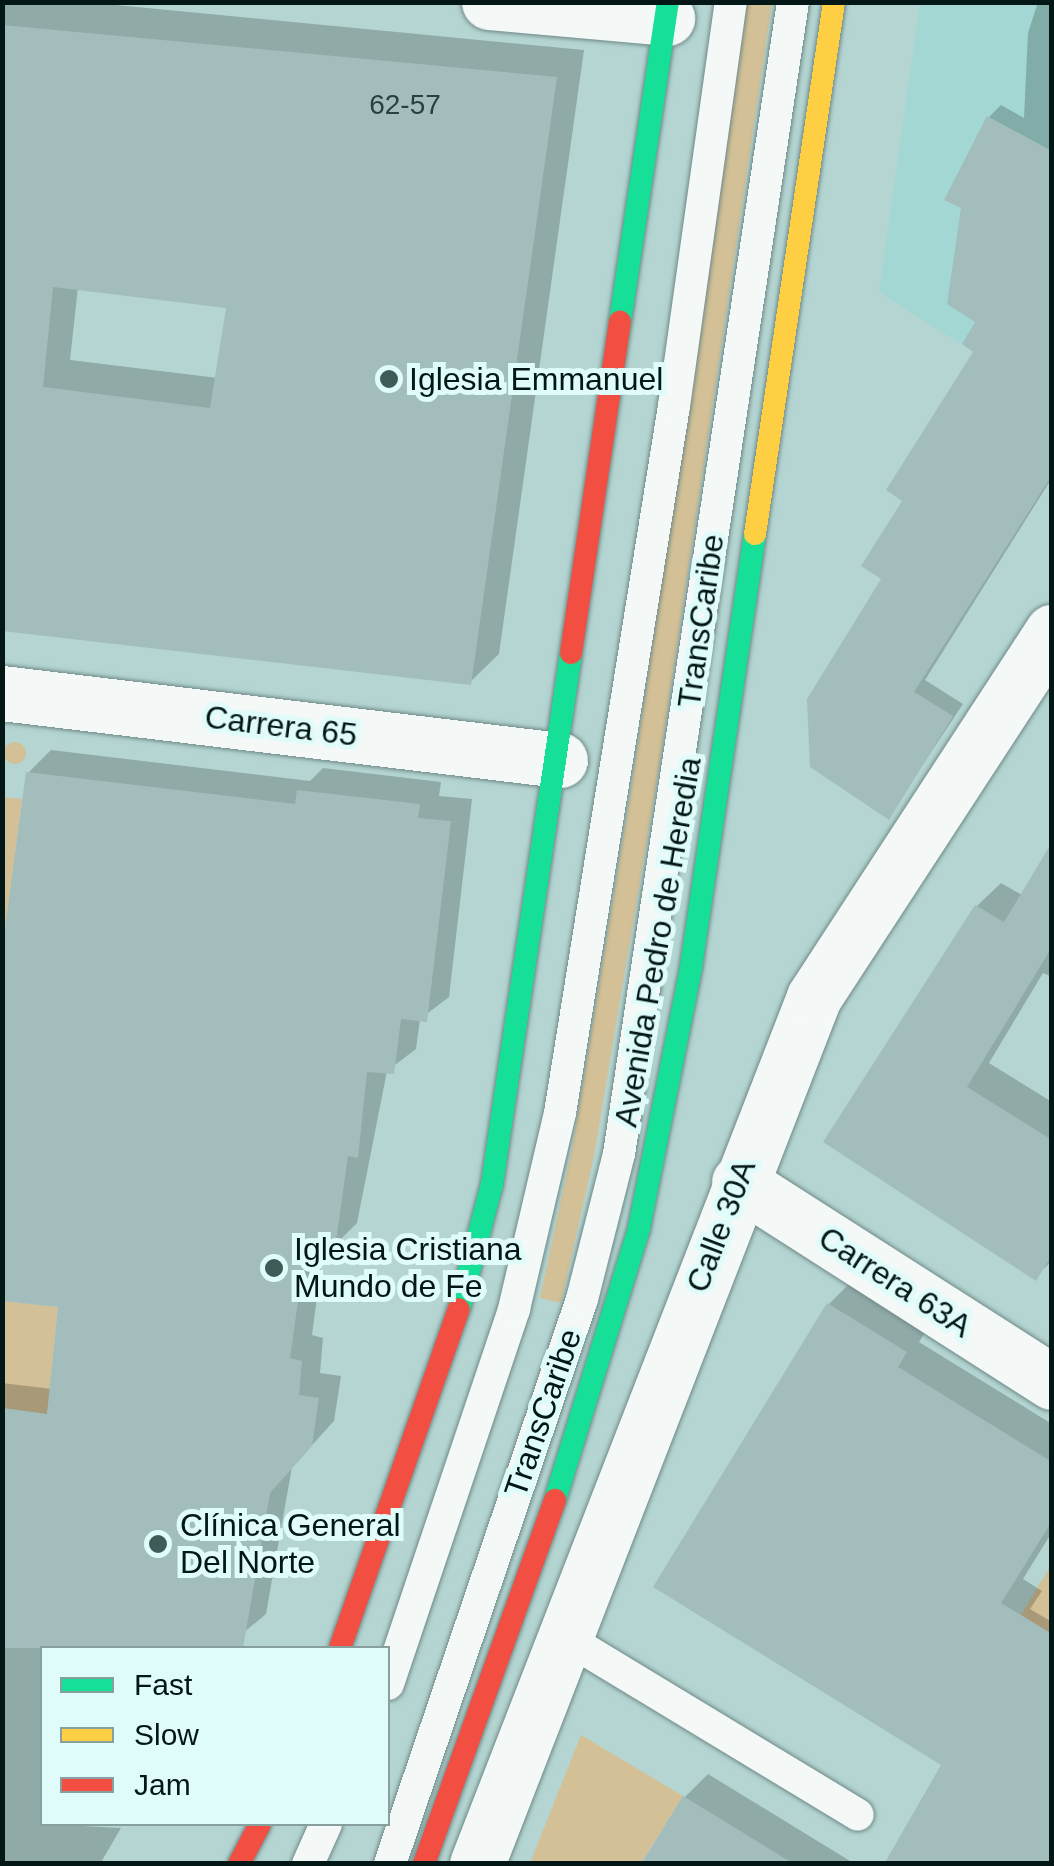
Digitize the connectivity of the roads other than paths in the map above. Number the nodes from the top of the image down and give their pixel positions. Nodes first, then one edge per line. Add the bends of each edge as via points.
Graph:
1 (489, 2) edge
2 (731, 2) edge
3 (794, 2) edge
4 (834, 2) edge
5 (668, 10) edge
6 (1052, 632) edge
7 (2, 692) edge
8 (560, 760) junction
9 (738, 1182) junction
10 (1052, 1382) edge
11 (566, 1638) junction
12 (341, 1646) edge
13 (390, 1678) edge
14 (858, 1815) dead end
15 (259, 1826) edge
16 (325, 1826) edge
17 (239, 1864) edge
18 (308, 1864) edge
19 (390, 1864) edge
20 (424, 1864) edge
21 (477, 1864) edge

1 - 5 street
2 - 13 lane, TransCaribe via 671,426 560,1114 514,1309
3 - 19 lane, TransCaribe via 619,1154 582,1298
4 - 20 highway, Avenida Pedro de Heredia via 691,967 650,1176 578,1438
5 - 8 highway
6 - 9 street, Calle 30A via 814,997
7 - 8 street, Carrera 65
8 - 12 highway via 474,1264
9 - 10 street, Carrera 63A
9 - 11 street, Calle 30A
11 - 14 lane
11 - 21 street, Calle 30A
15 - 17 highway
16 - 18 lane

